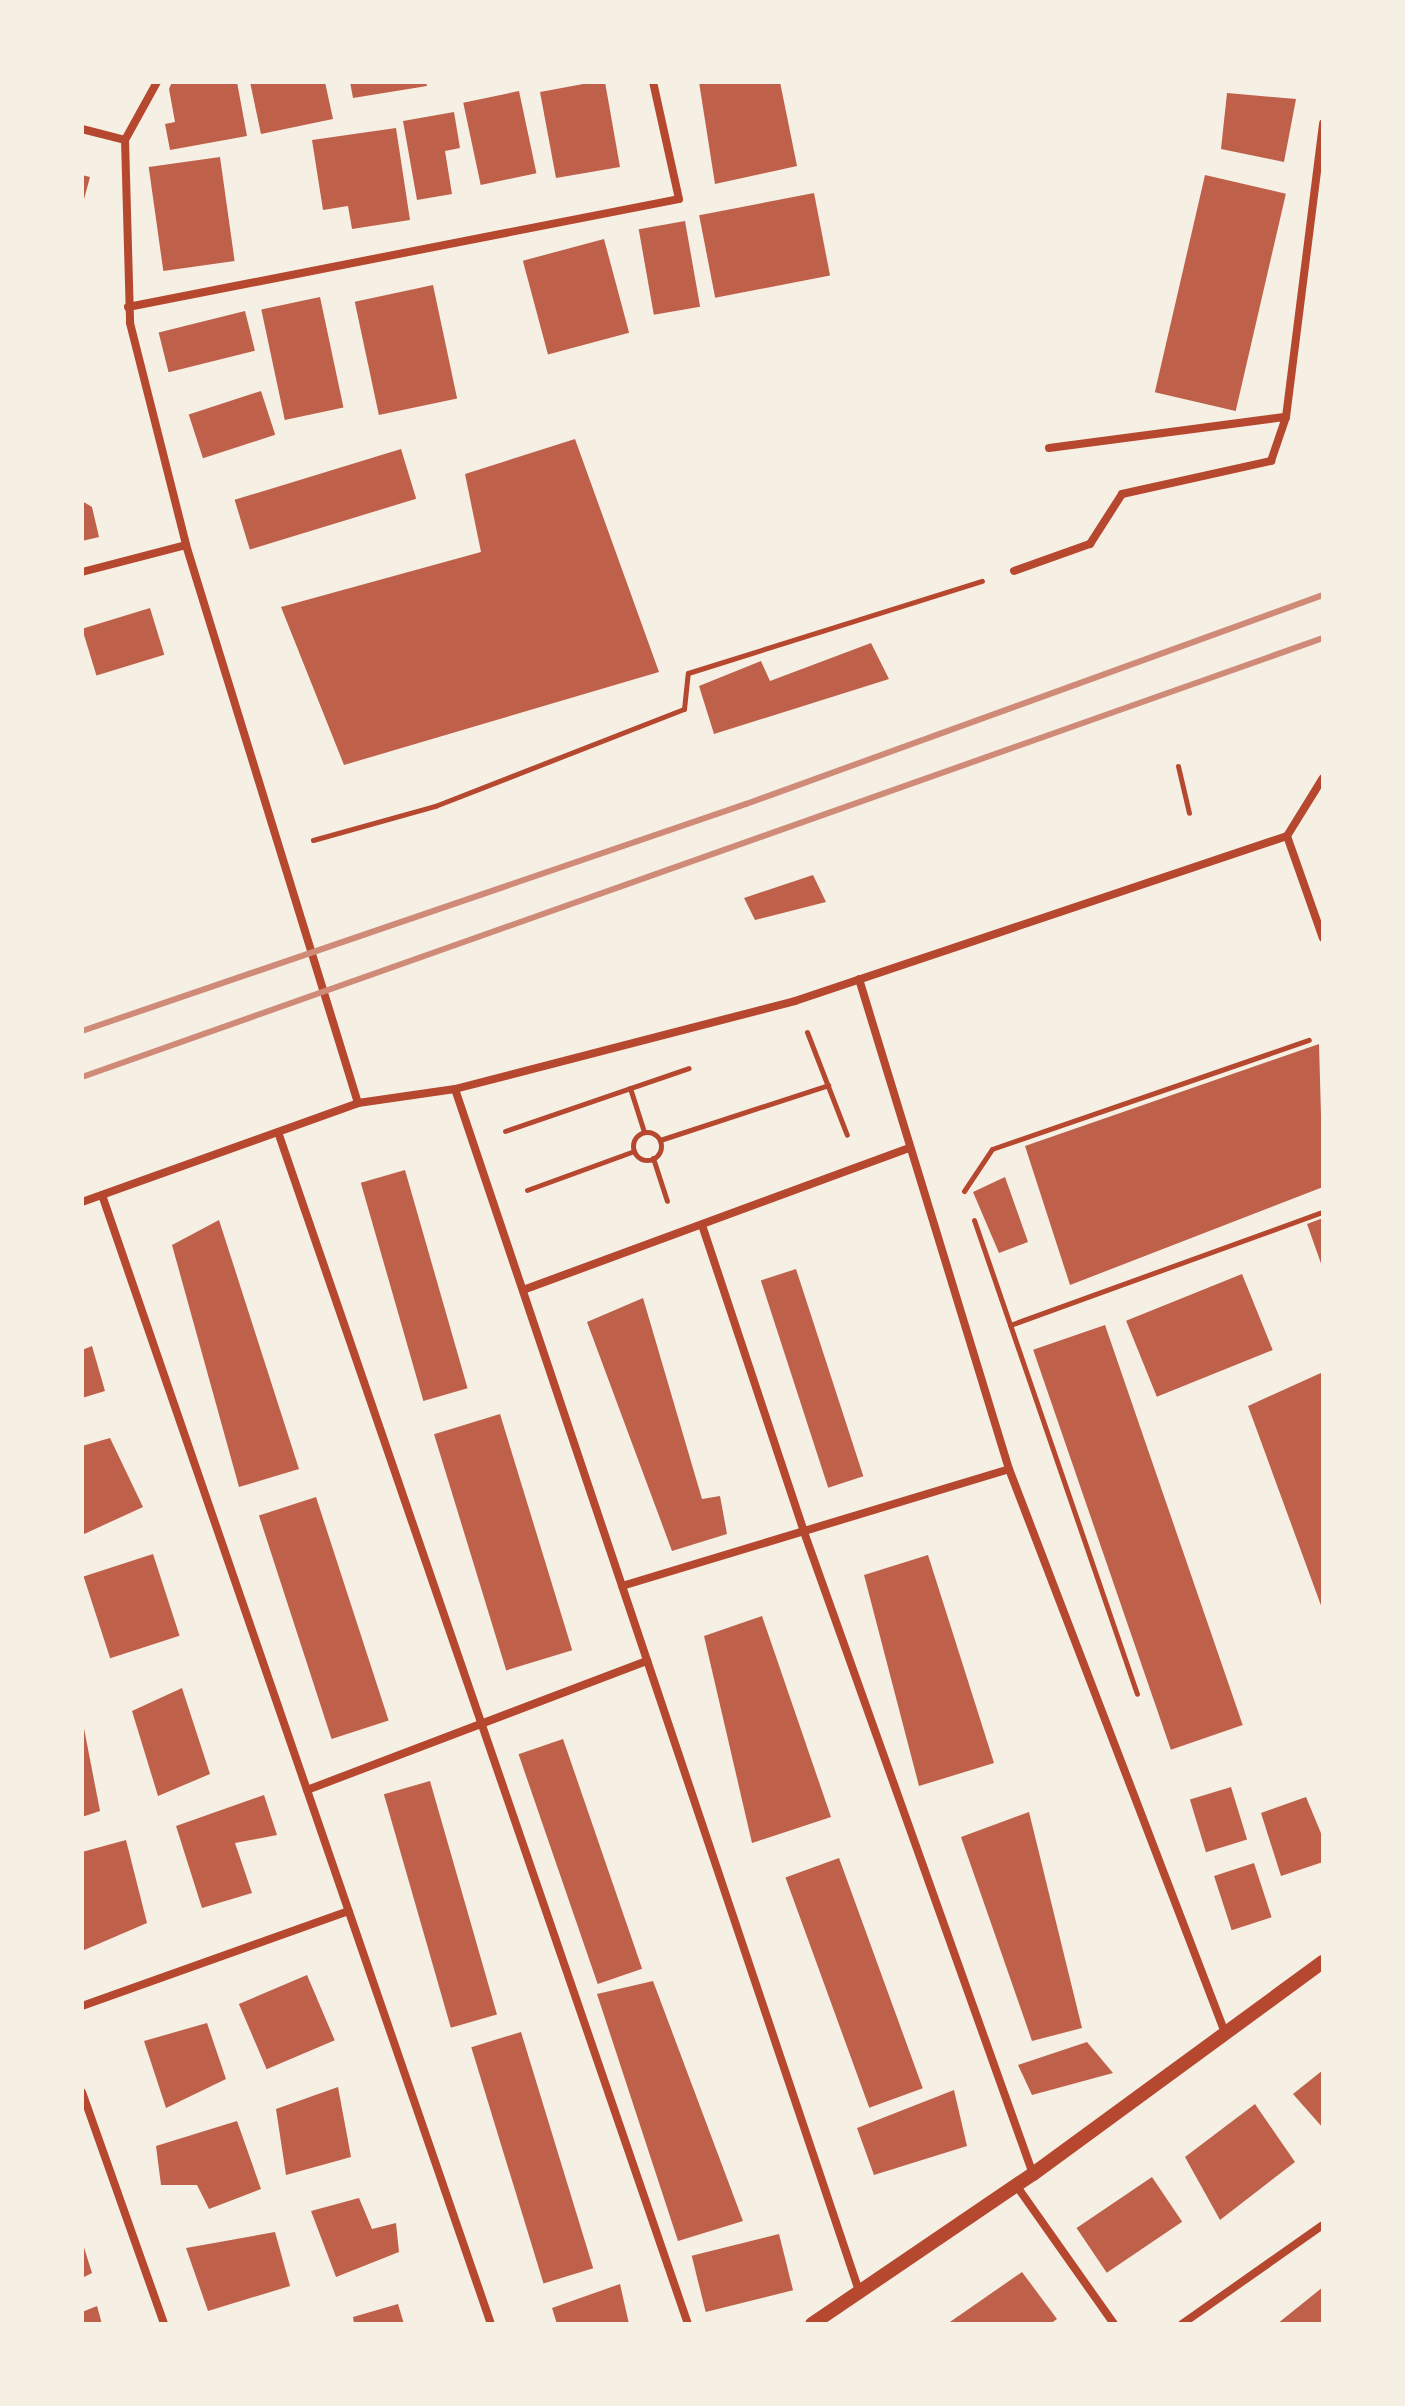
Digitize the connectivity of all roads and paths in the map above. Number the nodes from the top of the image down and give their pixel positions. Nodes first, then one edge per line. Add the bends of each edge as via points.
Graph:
1 (157, 82) edge
2 (653, 82) edge
3 (1323, 123) edge
4 (82, 129) edge
5 (125, 140) junction
6 (128, 307) junction
7 (1286, 417) junction
8 (1049, 448) dead end
9 (186, 545) junction
10 (1014, 571) joint
11 (82, 572) edge
12 (1178, 766) dead end
13 (1323, 778) edge
14 (1189, 813) dead end
15 (1287, 836) junction
16 (280, 850) junction
17 (1323, 938) edge
18 (859, 979) junction
19 (791, 1034) dead end
20 (1309, 1040) dead end
21 (703, 1064) dead end
22 (828, 1085) junction
23 (630, 1088) junction
24 (455, 1089) junction
25 (358, 1103) junction
26 (278, 1132) junction
27 (644, 1132) junction
28 (660, 1140) junction
29 (834, 1146) dead end
30 (507, 1147) dead end
31 (908, 1148) junction
32 (634, 1151) junction
33 (653, 1158) junction
34 (517, 1176) dead end
35 (522, 1191) junction
36 (102, 1195) junction
37 (683, 1197) dead end
38 (82, 1202) edge
39 (668, 1202) junction
40 (527, 1205) dead end
41 (654, 1207) dead end
42 (1323, 1212) edge
43 (702, 1225) junction
44 (523, 1290) junction
45 (1010, 1325) junction
46 (1009, 1469) junction
47 (804, 1532) junction
48 (622, 1586) junction
49 (647, 1661) junction
50 (1140, 1703) dead end
51 (480, 1721) junction
52 (307, 1790) junction
53 (349, 1911) junction
54 (1323, 1962) edge
55 (82, 2006) edge
56 (1224, 2030) junction
57 (82, 2092) edge
58 (1033, 2174) junction
59 (1016, 2185) junction
60 (1323, 2225) edge
61 (859, 2291) junction
62 (164, 2324) edge
63 (491, 2324) edge
64 (688, 2324) edge
65 (812, 2324) edge
66 (1114, 2324) edge
67 (1182, 2324) edge

1 - 5 street
2 - 6 street via 679,199
3 - 7 street
4 - 5 street
5 - 6 street
6 - 9 street
7 - 8 street
7 - 10 street via 1271,461 1122,494 1090,544
9 - 11 street
9 - 16 street
10 - 16 path via 688,673 684,709 435,806
12 - 14 path
13 - 15 street
15 - 17 street
15 - 18 street
16 - 25 street
18 - 24 street via 795,1001
18 - 31 street
19 - 22 path via 805,1029
20 - 45 path via 992,1149 963,1189
21 - 23 path
22 - 28 path
22 - 29 path via 850,1144
23 - 27 path
23 - 30 path via 502,1132
24 - 25 street
24 - 44 street
25 - 26 street
26 - 36 street
26 - 51 street
27 - 28 path
27 - 32 path via 636,1137
28 - 33 path via 661,1149
31 - 43 street
31 - 46 street
32 - 33 path via 640,1158
32 - 35 path
33 - 39 path
34 - 35 path
35 - 40 path
36 - 38 street
36 - 52 street
37 - 39 path
39 - 41 path
42 - 45 path
43 - 44 street
43 - 47 street
44 - 48 street
45 - 50 path
46 - 47 street
46 - 56 street
47 - 48 street
47 - 58 street
48 - 49 street
49 - 51 street
49 - 61 street
51 - 52 street
51 - 64 street
52 - 53 street
53 - 55 street
53 - 63 street
54 - 56 street
56 - 58 street
57 - 62 street
58 - 59 street
59 - 61 street
59 - 66 street
60 - 67 street
61 - 65 street

